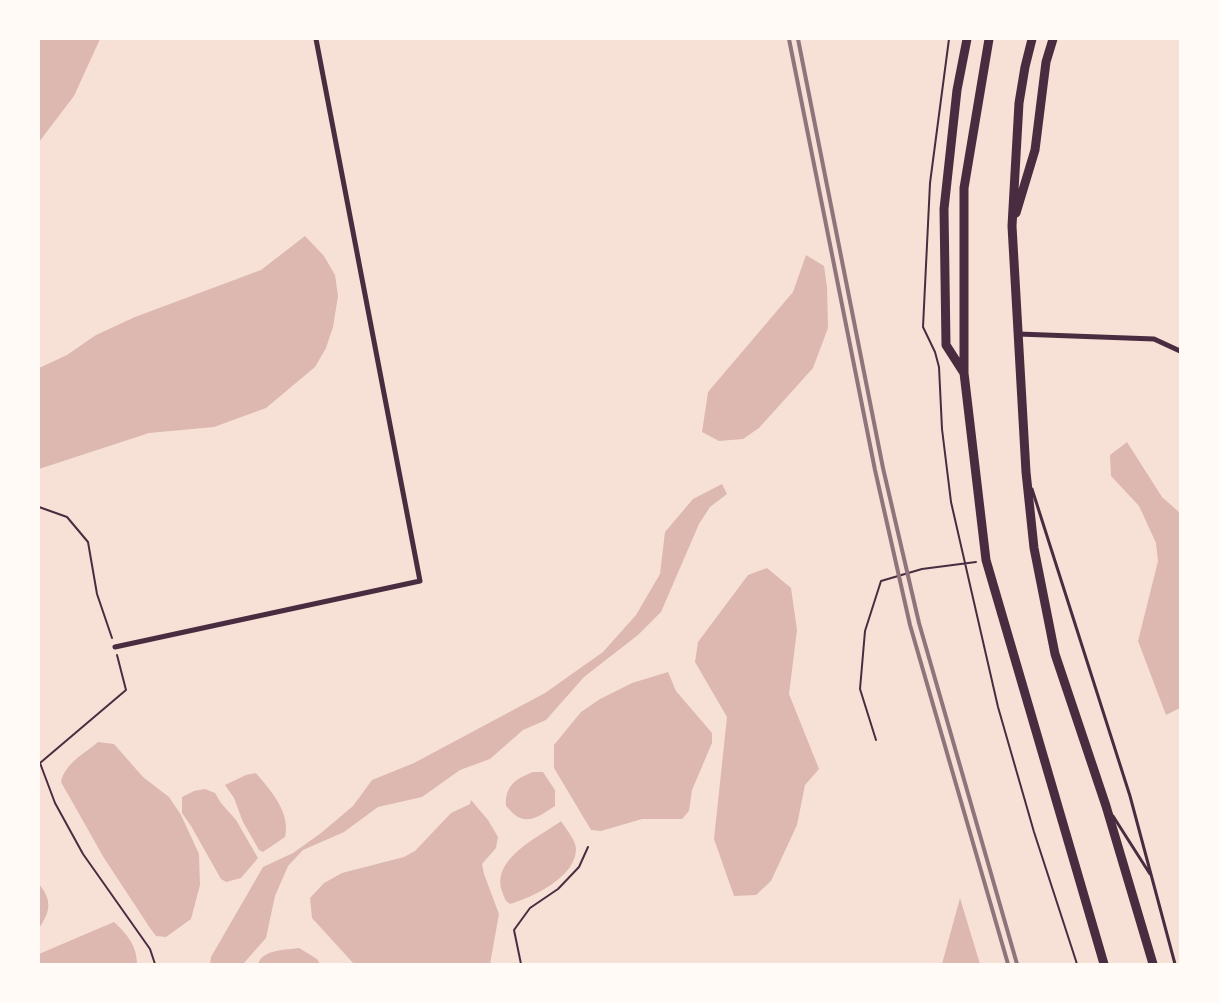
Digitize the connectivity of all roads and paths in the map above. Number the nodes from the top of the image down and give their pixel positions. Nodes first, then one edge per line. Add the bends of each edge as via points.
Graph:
1 (316, 39) edge
2 (968, 39) edge
3 (989, 39) edge
4 (1032, 39) edge
5 (1053, 39) edge
6 (1012, 226) junction
7 (1018, 334) junction
8 (1180, 351) edge
9 (964, 373) junction
10 (1026, 472) junction
11 (39, 507) edge
12 (986, 560) junction
13 (115, 647) junction
14 (876, 740) dead end
15 (1106, 806) junction
16 (588, 848) dead end
17 (1151, 877) junction
18 (155, 964) edge
19 (521, 964) edge
20 (1104, 964) edge
21 (1153, 964) edge
22 (1175, 964) edge

1 - 13 street via 420,581
2 - 9 main road via 957,90 944,209 946,345
3 - 9 main road via 964,188
4 - 6 main road via 1019,103
5 - 6 main road via 1046,62 1035,150
6 - 7 main road
7 - 8 street via 1154,339
7 - 10 main road
9 - 12 main road
10 - 15 main road via 1034,548 1055,654
10 - 17 lane via 1130,796
11 - 13 path via 67,518 88,542 97,594
12 - 14 path via 922,569 881,581 865,631 860,689
12 - 20 main road
13 - 18 path via 126,690 40,763 55,803 83,854 150,949
15 - 17 lane
15 - 21 main road
16 - 19 path via 579,867 558,889 530,908 514,930
17 - 22 lane

